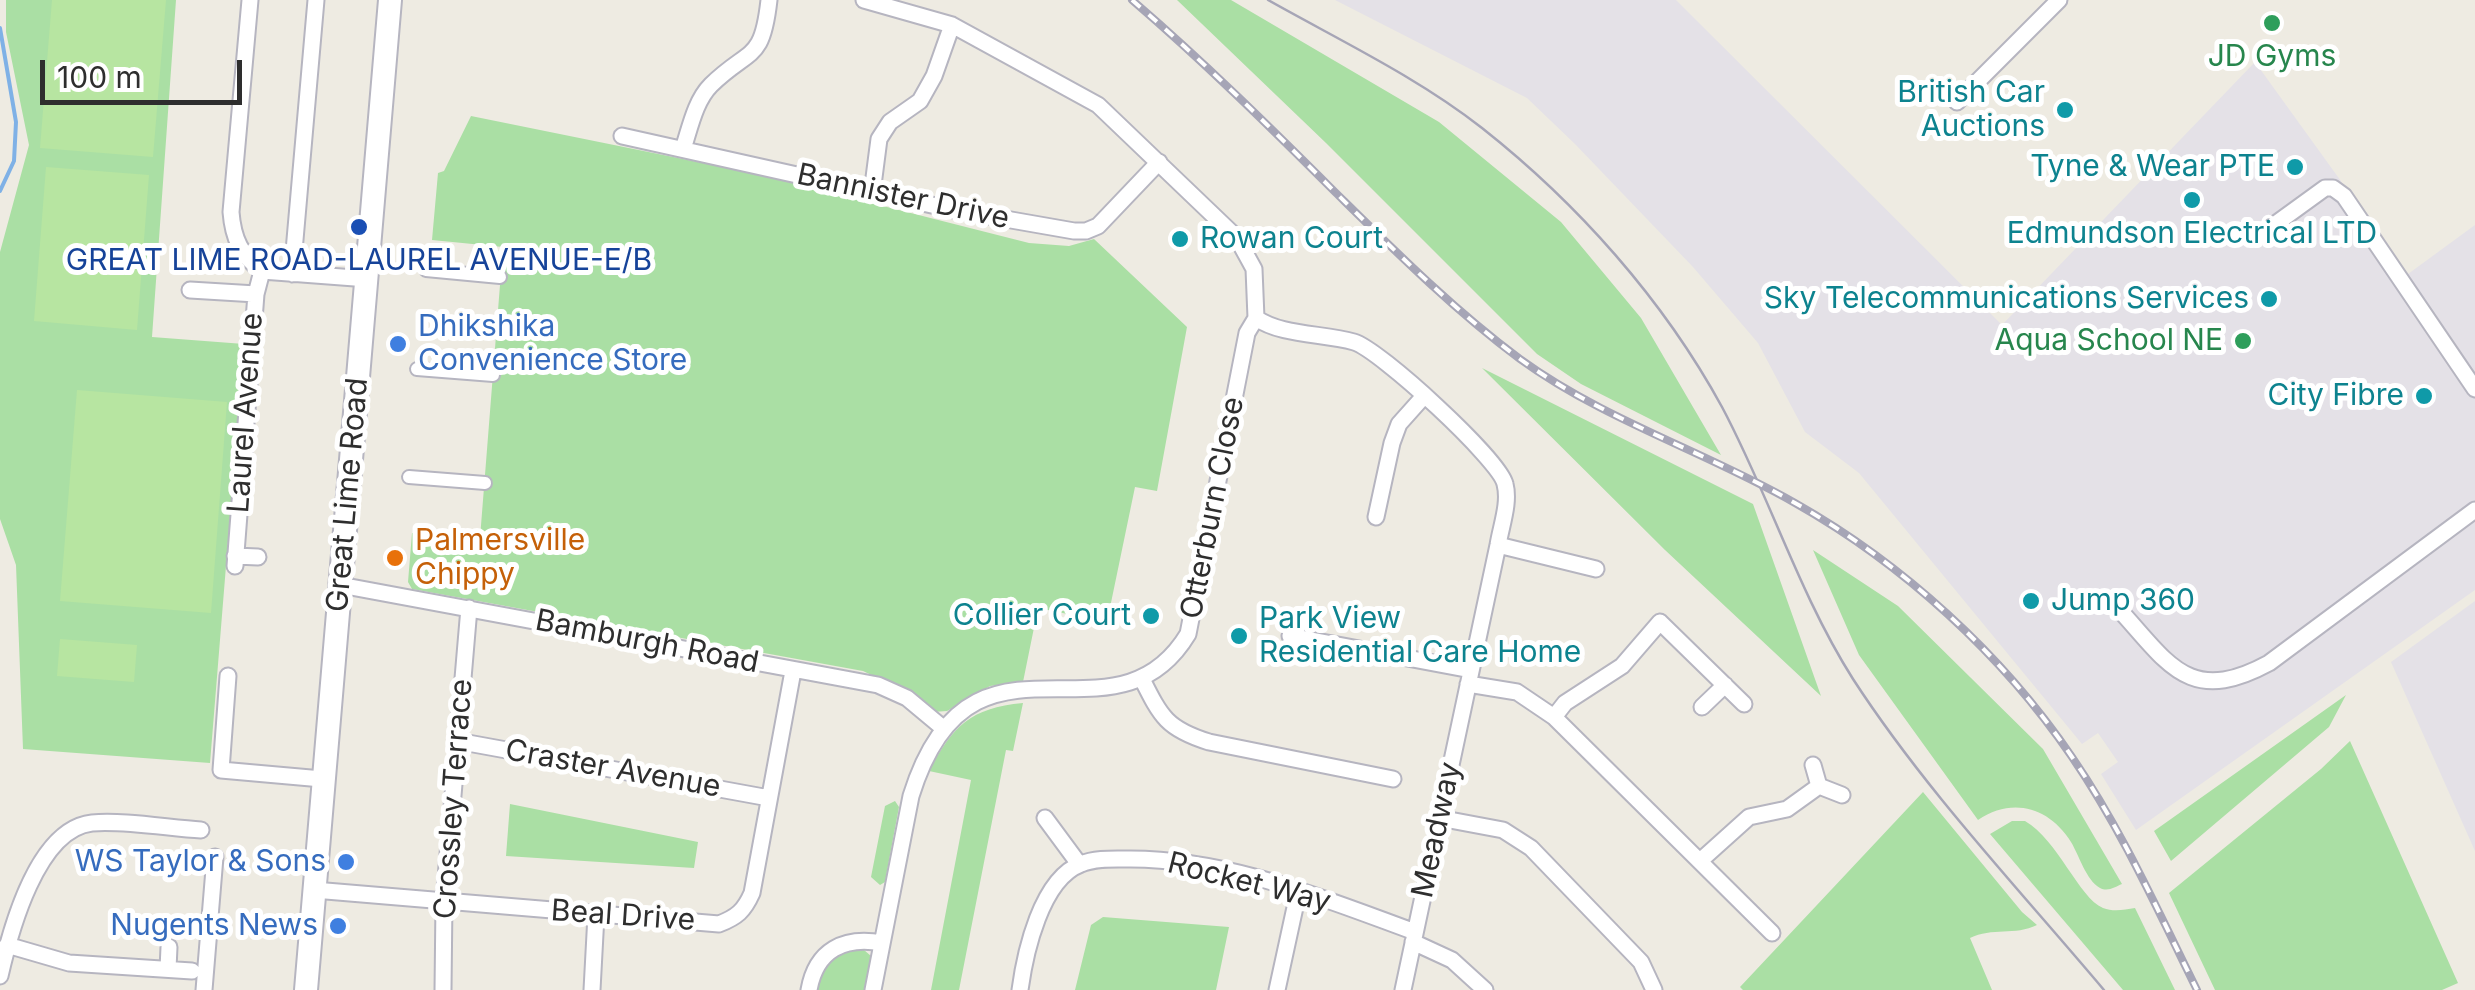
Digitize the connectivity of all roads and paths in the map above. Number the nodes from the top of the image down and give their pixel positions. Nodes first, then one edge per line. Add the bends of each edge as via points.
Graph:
1 (250, 0) edge
2 (316, 0) edge
3 (390, 0) edge
4 (769, 0) edge
5 (2059, 0) edge
6 (872, 1) edge
7 (952, 25) junction
8 (1957, 102) dead end
9 (622, 136) dead end
10 (683, 149) junction
11 (1159, 162) junction
12 (872, 192) junction
13 (2274, 225) dead end
14 (426, 270) dead end
15 (262, 271) junction
16 (292, 274) junction
17 (500, 277) dead end
18 (368, 279) junction
19 (190, 290) dead end
20 (256, 294) junction
21 (1256, 318) junction
22 (417, 369) dead end
23 (493, 375) dead end
24 (2475, 389) edge
25 (1424, 396) junction
26 (409, 478) dead end
27 (485, 483) dead end
28 (2475, 510) edge
29 (1376, 517) dead end
30 (1498, 545) junction
31 (258, 557) dead end
32 (1596, 569) dead end
33 (340, 585) junction
34 (2114, 604) dead end
35 (469, 608) junction
36 (1290, 636) dead end
37 (794, 671) junction
38 (228, 676) dead end
39 (1469, 677) junction
40 (1142, 680) junction
41 (1724, 685) junction
42 (1744, 704) dead end
43 (1702, 708) dead end
44 (1554, 717) junction
45 (943, 728) junction
46 (457, 741) junction
47 (1814, 765) dead end
48 (322, 778) junction
49 (1393, 779) dead end
50 (1819, 786) junction
51 (1842, 795) dead end
52 (769, 798) junction
53 (1045, 818) dead end
54 (1440, 818) junction
55 (175, 828) junction
56 (201, 830) dead end
57 (174, 849) dead end
58 (214, 857) dead end
59 (1700, 861) junction
60 (1079, 864) junction
61 (1299, 889) junction
62 (314, 890) junction
63 (444, 901) junction
64 (596, 915) junction
65 (1772, 933) dead end
66 (1414, 937) junction
67 (882, 942) junction
68 (8, 944) junction
69 (169, 947) dead end
70 (168, 969) junction
71 (192, 971) dead end
72 (0, 976) edge
73 (204, 990) edge
74 (306, 990) edge
75 (442, 990) edge
76 (592, 990) edge
77 (809, 990) edge
78 (872, 990) edge
79 (1020, 990) edge
80 (1277, 990) edge
81 (1403, 990) edge
82 (1485, 990) edge
83 (1654, 990) edge

1 - 15 street, Laurel Avenue via 224,226
2 - 16 street
3 - 18 main road, Great Lime Road
4 - 10 street via 765,35 753,54 710,86
5 - 8 street
6 - 7 street
7 - 11 street via 1098,106
7 - 12 street via 920,101 879,138
9 - 10 street, Bannister Drive
10 - 12 street, Bannister Drive
11 - 12 street, Bannister Drive via 1098,226 1086,230
11 - 21 street via 1250,256
13 - 24 street via 2325,188 2344,196
14 - 17 street
15 - 16 street, Laurel Avenue
15 - 20 street, Laurel Avenue
16 - 18 street, Laurel Avenue
18 - 33 main road, Great Lime Road
19 - 20 street
20 - 31 street, Laurel Avenue via 235,561
21 - 25 street, Meadway via 1356,342 1392,364
21 - 40 street, Otterburn Close via 1247,333 1188,634 1164,666
22 - 23 street
25 - 29 street via 1399,424
25 - 30 street, Meadway via 1501,473 1506,496
26 - 27 street
28 - 34 street via 2246,675 2208,682 2177,672
30 - 32 street
30 - 39 street, Meadway
33 - 35 street, Bamburgh Road
33 - 48 main road, Great Lime Road
35 - 37 street, Bamburgh Road
35 - 46 street, Crossley Terrace
36 - 39 street
37 - 45 street, Bamburgh Road via 878,685 907,698
37 - 52 street, Beal Drive
38 - 48 street via 221,770
39 - 44 street via 1518,692
39 - 54 street, Meadway
40 - 45 street via 1008,690 984,696
40 - 49 street via 1163,720 1182,734
41 - 42 street
41 - 43 street
41 - 44 street via 1660,622 1622,666
44 - 59 street
45 - 67 street via 910,796
46 - 52 street, Craster Avenue
46 - 63 street, Crossley Terrace
47 - 50 street
48 - 62 main road, Great Lime Road
50 - 51 street
50 - 59 street via 1787,810 1749,817
52 - 64 street, Beal Drive via 752,894 736,918 719,924
53 - 60 street
54 - 66 street, Meadway
54 - 83 street via 1502,830 1531,848 1642,962
55 - 56 street
55 - 57 street
55 - 68 street via 91,823 66,834 49,849
58 - 73 street
59 - 65 street
60 - 61 street, Rocket Way via 1146,858
60 - 79 street via 1045,903
61 - 66 street, Rocket Way
61 - 80 street
62 - 63 street, Beal Drive
62 - 74 main road, Great Lime Road
63 - 64 street, Beal Drive
63 - 75 street, Crossley Terrace
64 - 76 street
66 - 81 street, Meadway
66 - 82 street, Rocket Way
67 - 77 street via 853,940 832,948 817,963
67 - 78 street
68 - 70 street via 69,963
68 - 72 street
69 - 70 street
70 - 71 street

